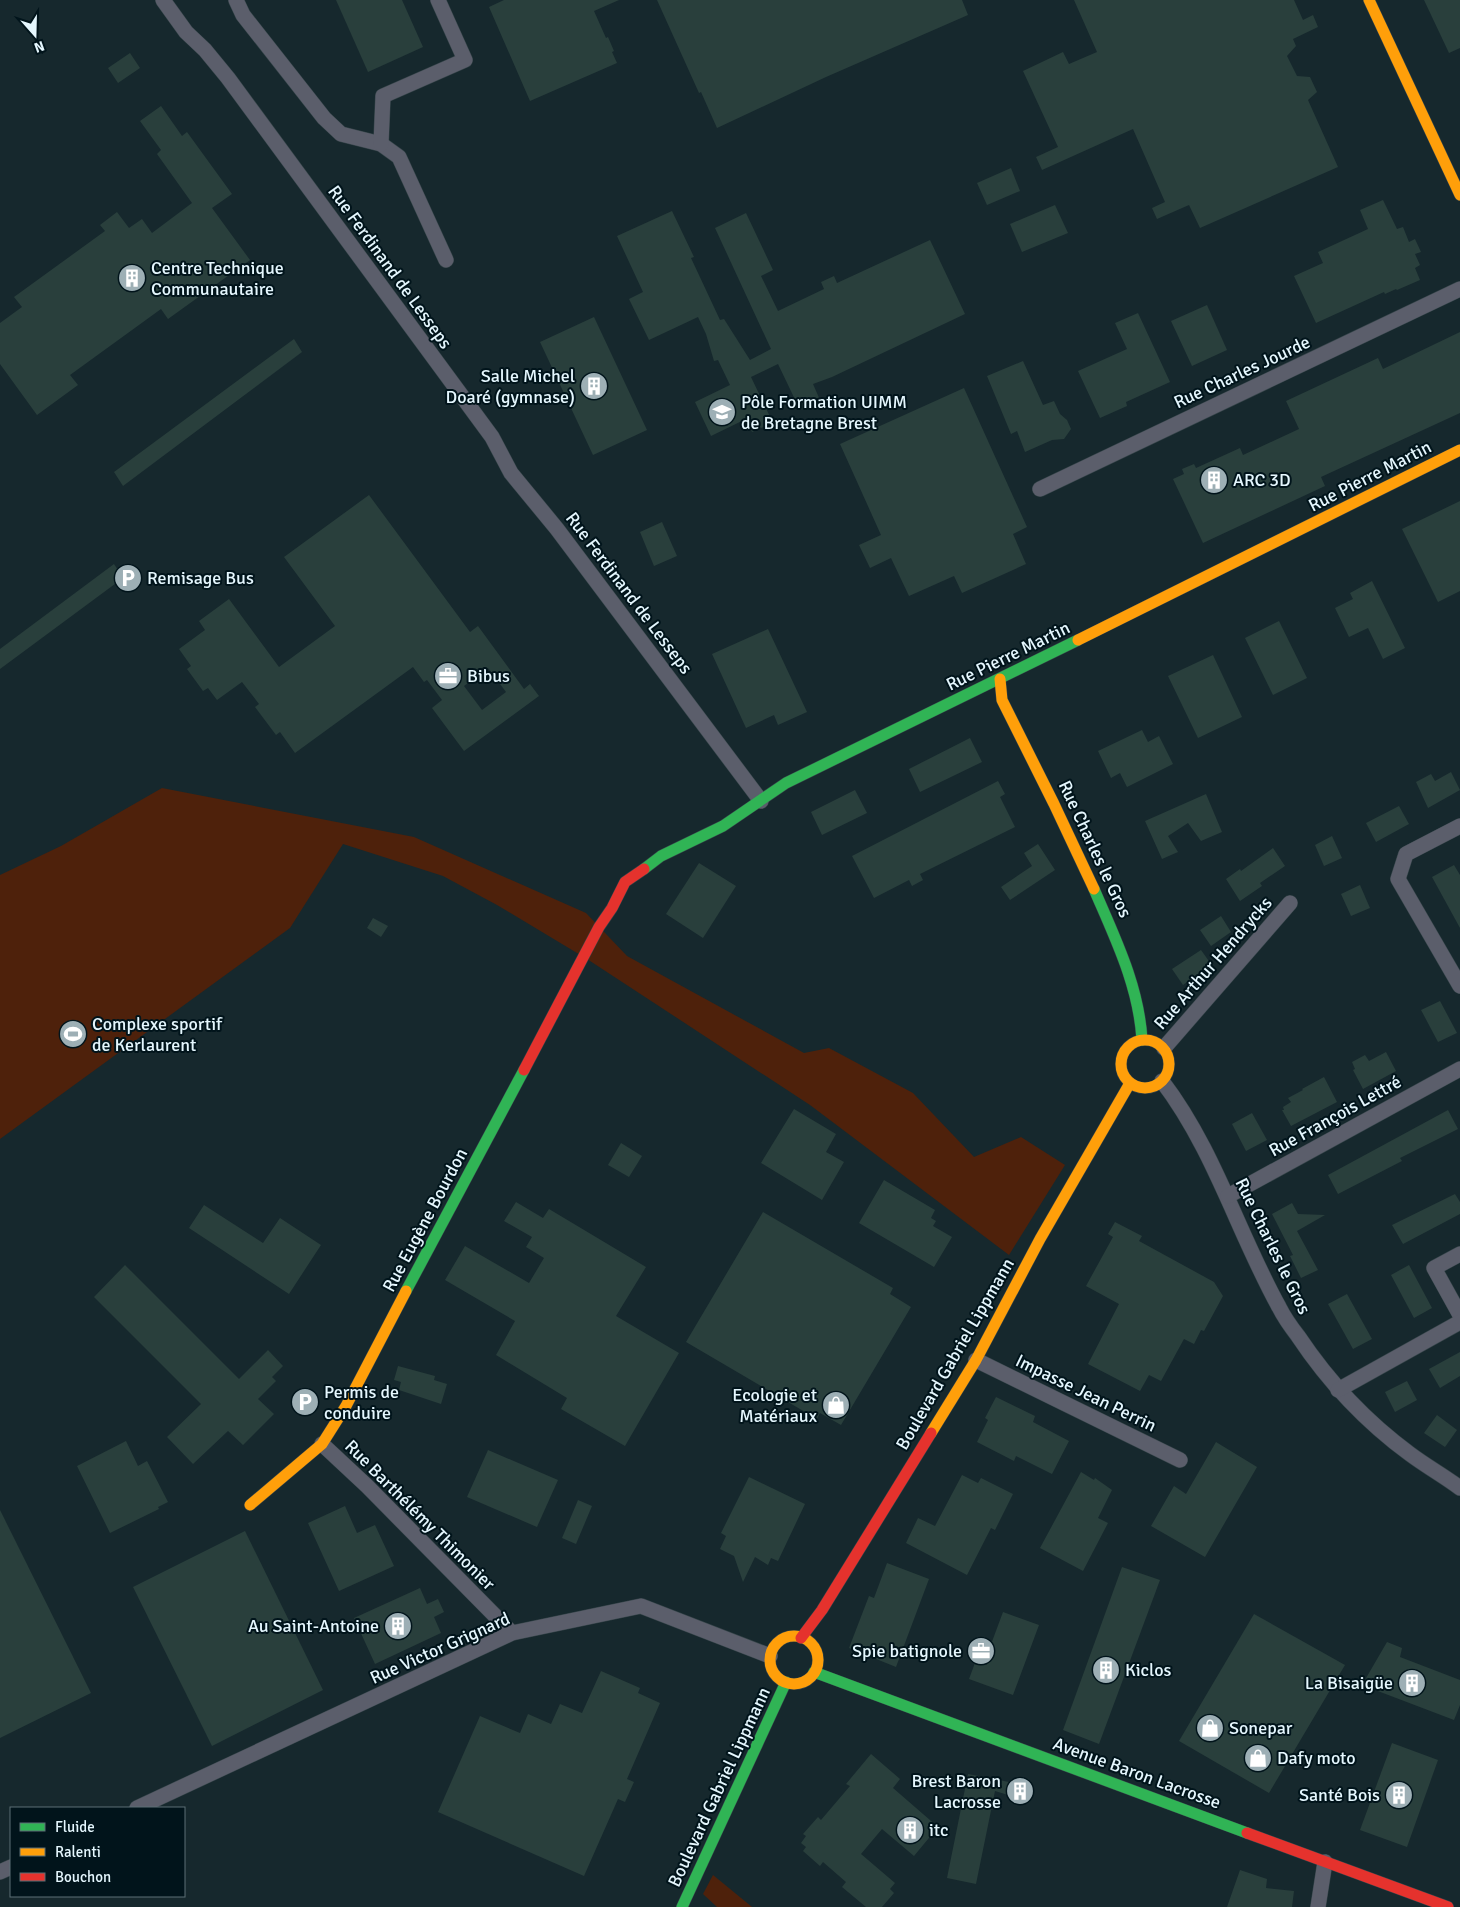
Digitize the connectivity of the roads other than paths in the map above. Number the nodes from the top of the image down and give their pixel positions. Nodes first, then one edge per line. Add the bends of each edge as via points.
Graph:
1 (163, 0) edge
2 (236, 0) edge
3 (438, 0) edge
4 (1369, 0) edge
5 (381, 144) junction
6 (1460, 195) edge
7 (446, 260) dead end
8 (1460, 289) edge
9 (1460, 450) edge
10 (1040, 489) dead end
11 (1000, 679) junction
12 (761, 801) junction
13 (1460, 826) edge
14 (1290, 903) dead end
15 (599, 927) joint
16 (1460, 986) edge
17 (1142, 1040) junction
18 (1164, 1048) junction
19 (1460, 1068) edge
20 (1162, 1082) junction
21 (1130, 1083) junction
22 (1228, 1196) junction
23 (1460, 1254) edge
24 (1460, 1315) edge
25 (1460, 1322) edge
26 (976, 1360) junction
27 (1338, 1390) junction
28 (322, 1444) junction
29 (1180, 1460) dead end
30 (1460, 1488) edge
31 (250, 1505) dead end
32 (512, 1633) junction
33 (802, 1638) junction
34 (770, 1656) junction
35 (814, 1672) junction
36 (786, 1682) junction
37 (139, 1807) edge
38 (1325, 1862) junction
39 (682, 1907) edge
40 (1318, 1907) edge
41 (1448, 1907) edge

1 - 12 street, Rue Ferdinand de Lesseps via 186,32 228,78 492,437 511,473 575,552
2 - 5 street via 242,15 324,118 341,134
3 - 5 street via 465,60 383,96
4 - 6 street
5 - 7 street via 399,157
8 - 10 street, Rue Charles Jourde
9 - 11 street, Rue Pierre Martin
11 - 12 street, Rue Pierre Martin via 786,783
11 - 17 street, Rue Charles le Gros via 1002,700 1079,854 1130,973 1138,999
12 - 15 street, Rue Pierre Martin via 723,826 660,856 625,882
13 - 16 street via 1406,854 1398,880
14 - 18 street, Rue Arthur Hendrycks
15 - 28 street, Rue Eugène Bourdon via 346,1406
17 - 18 street via 1150,1040
17 - 21 street via 1128,1047 1121,1061 1124,1077
18 - 20 street via 1170,1062
19 - 22 street, Rue François Lettré
20 - 21 street via 1150,1088
20 - 22 street, Rue Charles le Gros via 1174,1096
21 - 26 street, Boulevard Gabriel Lippmann via 1040,1239
22 - 27 street, Rue Charles le Gros via 1279,1309
23 - 24 street via 1434,1268
25 - 27 street
26 - 29 street, Impasse Jean Perrin
26 - 33 street, Boulevard Gabriel Lippmann
27 - 30 street, Rue Charles le Gros via 1409,1453
28 - 31 street, Rue Eugène Bourdon
28 - 32 street, Rue Barthélémy Thimonier
32 - 34 street, Rue Victor Grignard via 641,1606
32 - 37 street, Rue Victor Grignard
33 - 34 street via 785,1638 773,1648
33 - 35 street via 816,1652
34 - 36 street via 772,1669 780,1680
35 - 36 street via 802,1682
35 - 38 street, Avenue Baron Lacrosse
36 - 39 street, Boulevard Gabriel Lippmann
38 - 40 street
38 - 41 street, Avenue Baron Lacrosse

